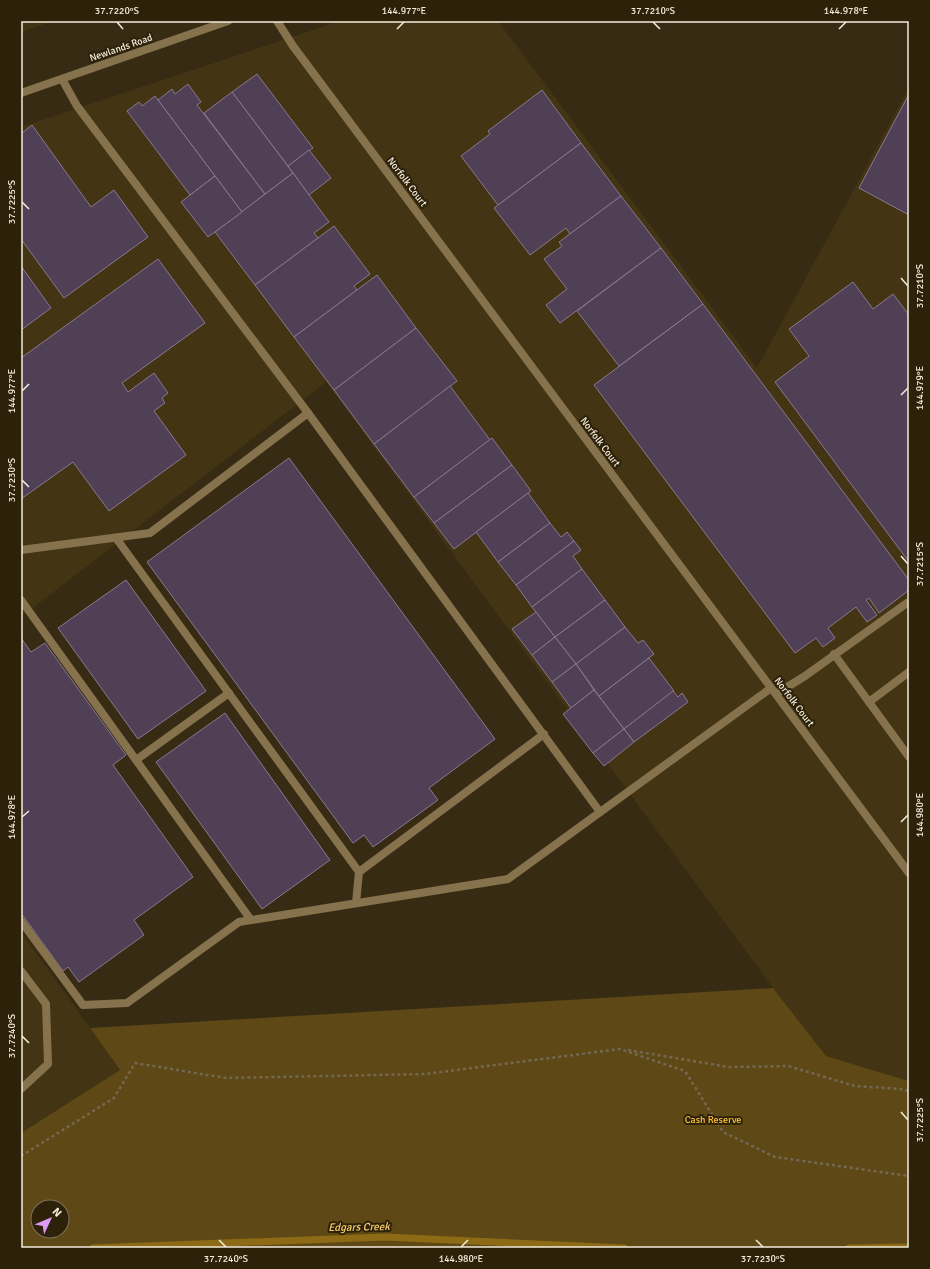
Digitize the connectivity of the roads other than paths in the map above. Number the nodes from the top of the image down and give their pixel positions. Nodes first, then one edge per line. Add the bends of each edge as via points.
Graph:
1 (228, 21) edge
2 (277, 21) edge
3 (62, 79) junction
4 (21, 93) edge
5 (308, 413) junction
6 (116, 538) junction
7 (21, 550) edge
8 (21, 600) edge
9 (907, 603) dead end
10 (834, 654) junction
11 (909, 672) edge
12 (774, 691) junction
13 (229, 693) junction
14 (869, 702) junction
15 (544, 734) junction
16 (909, 757) edge
17 (136, 760) junction
18 (600, 812) junction
19 (359, 872) junction
20 (909, 873) edge
21 (356, 903) junction
22 (251, 920) junction
23 (21, 921) edge
24 (21, 971) edge
25 (21, 1088) edge

1 - 3 street, Newlands Road
2 - 12 street, Norfolk Court
3 - 4 street, Newlands Road
3 - 5 street via 77,106
5 - 6 street via 150,533
5 - 15 street
6 - 7 street
6 - 13 street
8 - 17 street
9 - 10 street
10 - 12 street
10 - 14 street
11 - 14 street
12 - 18 street
12 - 20 street, Norfolk Court
13 - 17 street
13 - 19 street
14 - 16 street
15 - 18 street
15 - 19 street
17 - 22 street
18 - 21 street via 508,878
19 - 21 street
21 - 22 street
22 - 23 street via 239,922 127,1003 83,1005
24 - 25 street via 46,1004 48,1064

